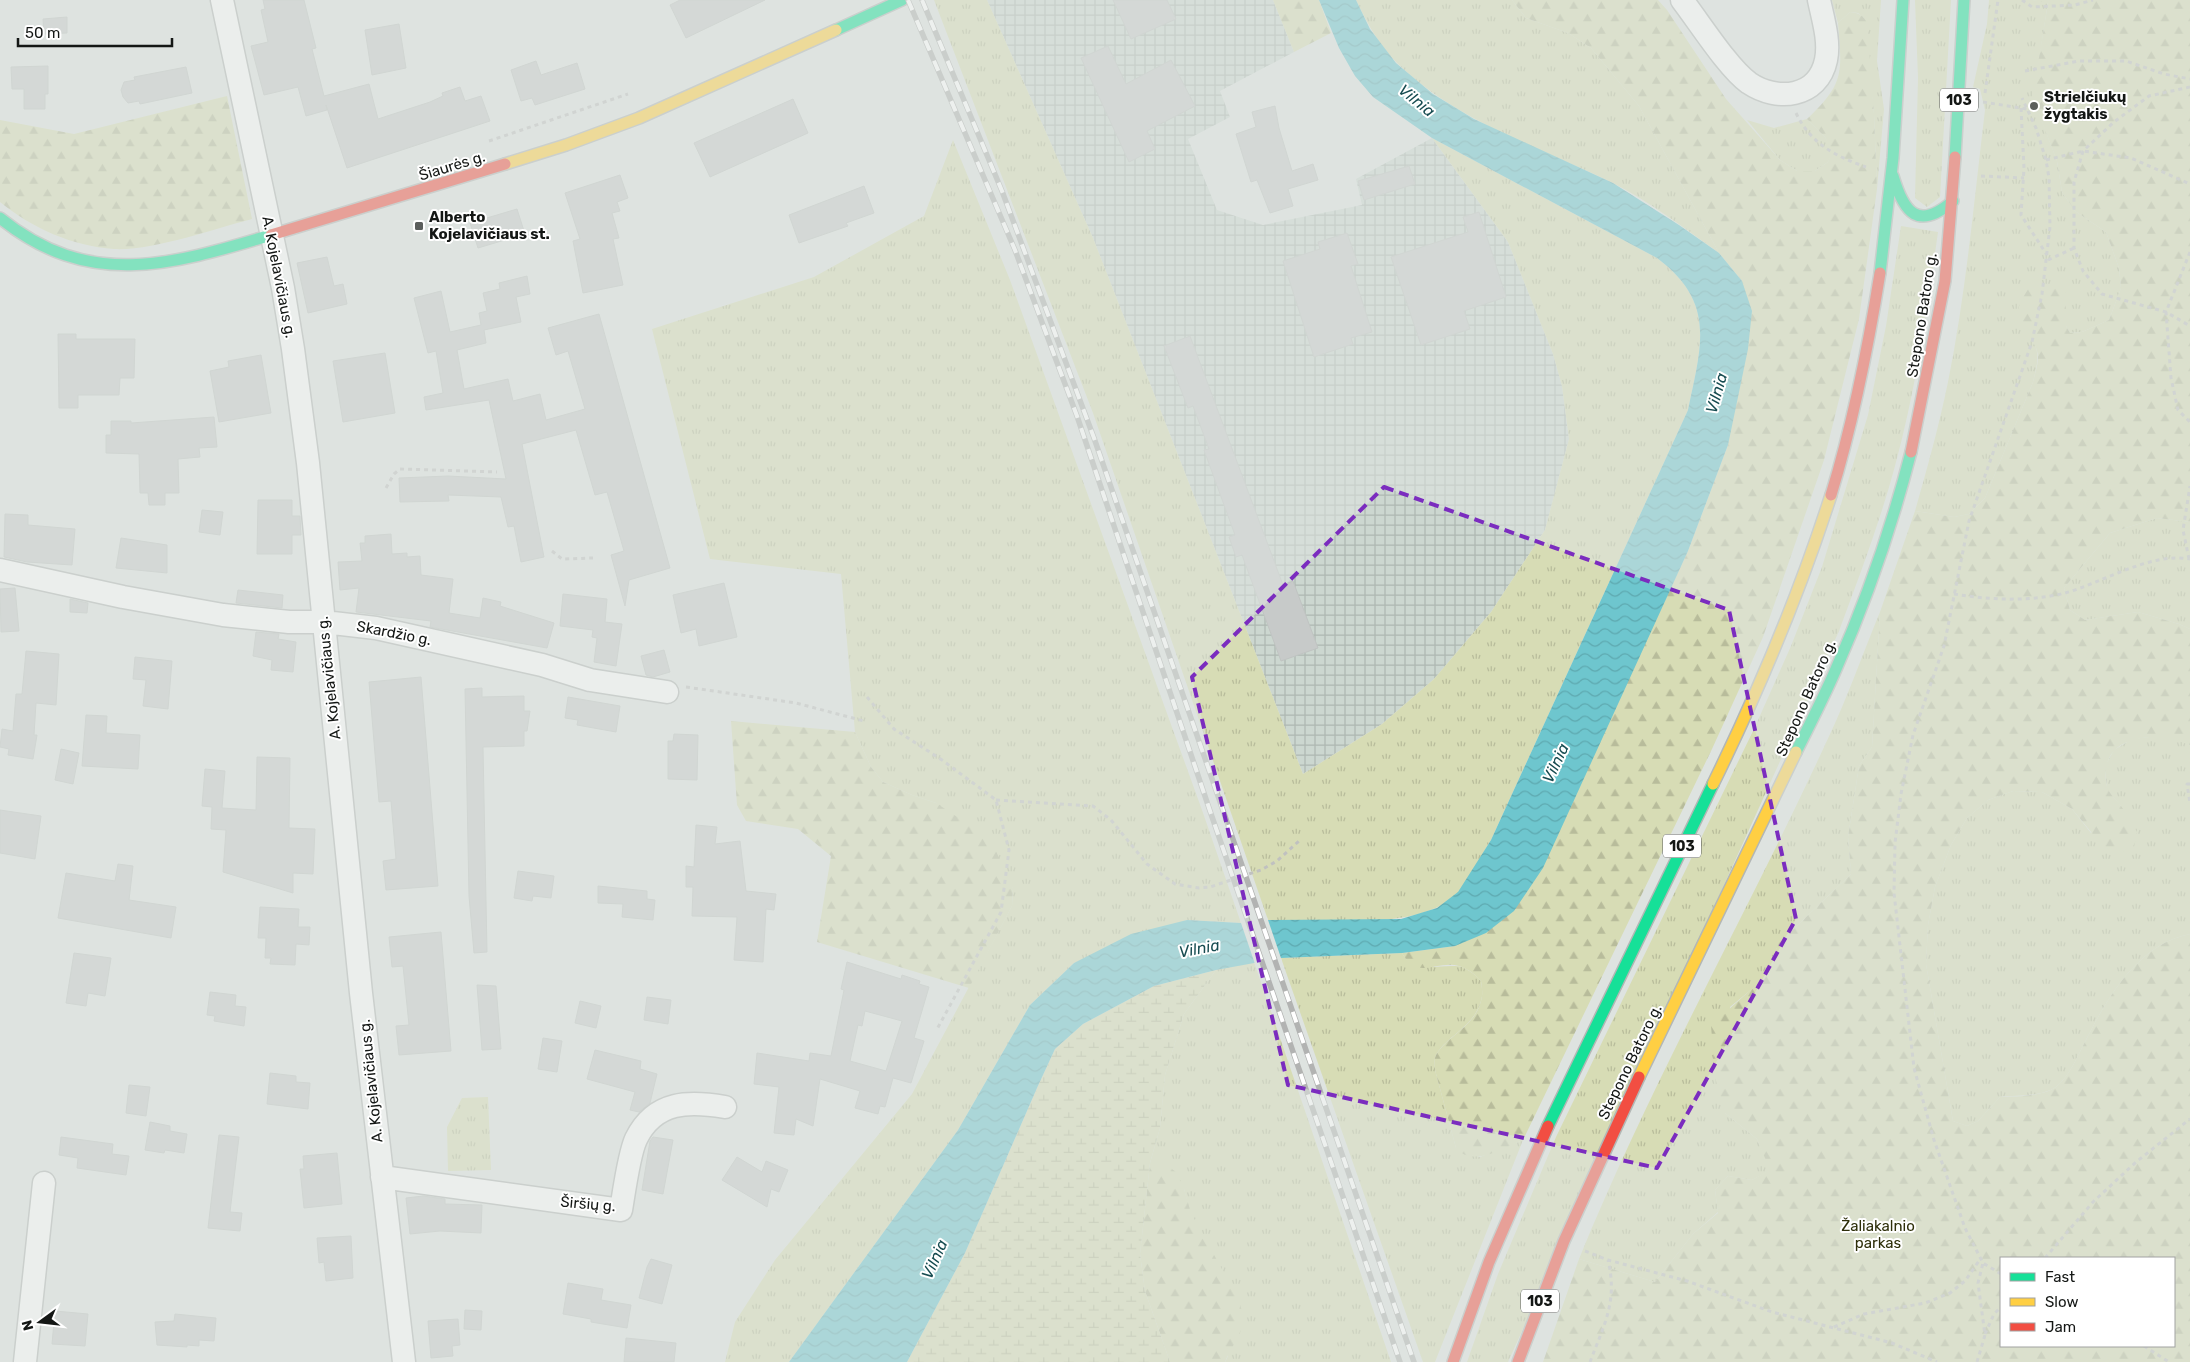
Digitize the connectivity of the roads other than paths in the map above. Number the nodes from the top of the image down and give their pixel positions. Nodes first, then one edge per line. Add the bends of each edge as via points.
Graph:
1 (222, 0) edge
2 (902, 0) edge
3 (1682, 0) edge
4 (1819, 0) edge
5 (1903, 0) edge
6 (1964, 0) edge
7 (1893, 175) junction
8 (1953, 201) junction
9 (0, 218) edge
10 (271, 235) junction
11 (0, 570) edge
12 (324, 622) junction
13 (673, 689) road end
14 (725, 1107) dead end
15 (382, 1177) junction
16 (44, 1183) dead end
17 (25, 1362) edge
18 (404, 1362) edge
19 (1453, 1362) edge
20 (1518, 1362) edge

1 - 10 street, A. Kojelavičiaus g.
2 - 10 main road, Šiaurės g. via 639,118 566,146
3 - 4 street via 1730,64 1749,83 1788,96 1815,82 1826,60 1826,33
5 - 7 main road, 103
6 - 8 main road, Stepono Batoro g. / 103
7 - 8 main road via 1902,202 1916,216 1938,214
7 - 19 main road, 103 via 1873,316 1853,417 1827,506 1789,615 1742,723 1506,1215
8 - 20 main road, Stepono Batoro g. / 103 via 1945,281 1917,427 1897,505 1869,589 1803,741 1564,1241
9 - 10 main road, Šiaurės g. via 30,240 58,254 106,266 169,263
10 - 12 street, A. Kojelavičiaus g. via 295,358
11 - 12 street, Skardžio g. via 223,615
12 - 13 street, Skardžio g. via 376,628 542,664 590,680
12 - 15 street, A. Kojelavičiaus g.
14 - 15 street, Širšių g. via 687,1103 668,1108 651,1120 635,1140 621,1210
15 - 18 street, A. Kojelavičiaus g.
16 - 17 street

